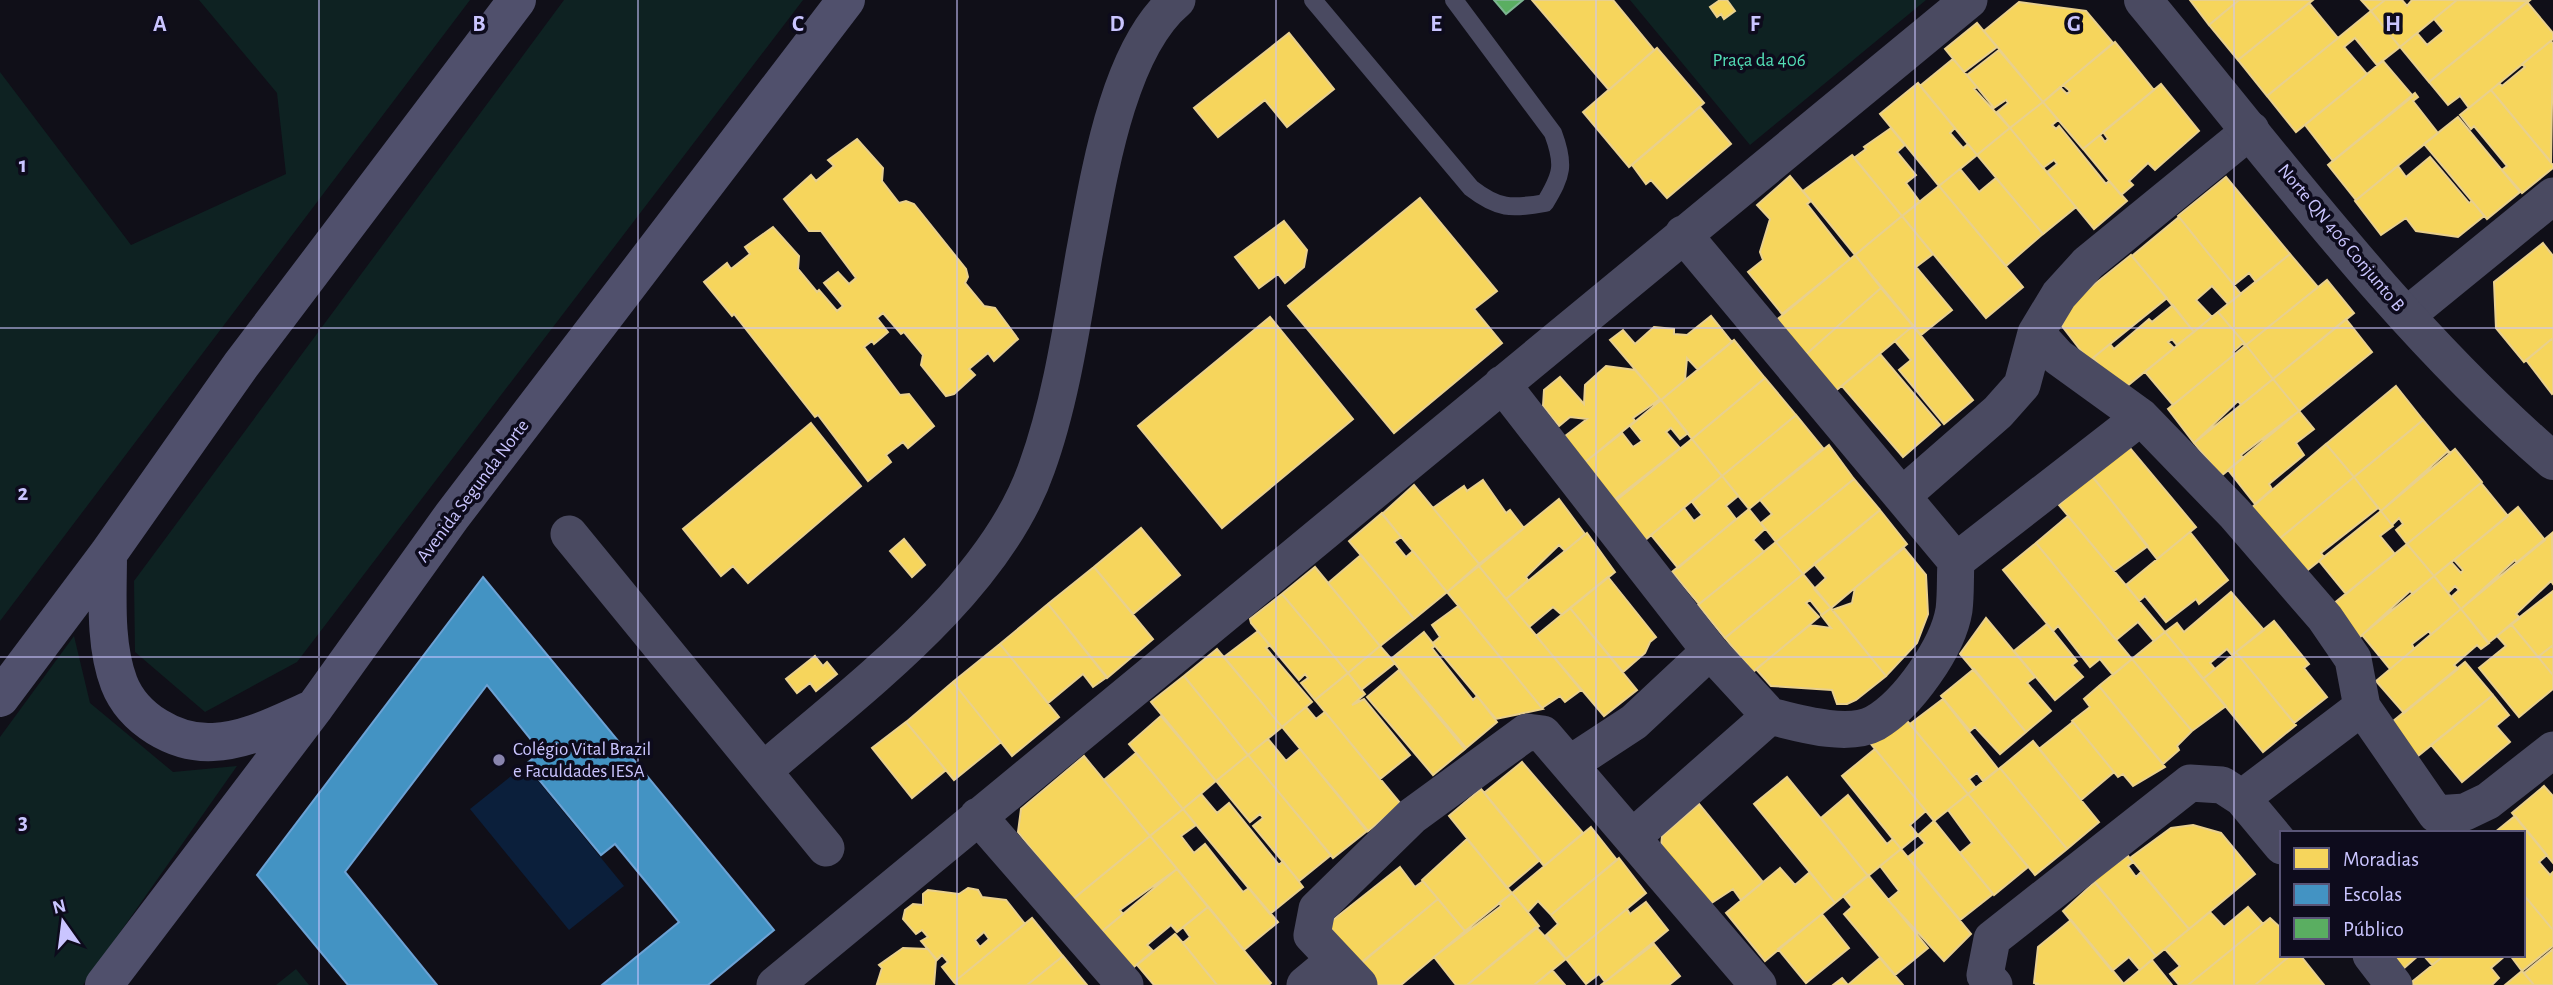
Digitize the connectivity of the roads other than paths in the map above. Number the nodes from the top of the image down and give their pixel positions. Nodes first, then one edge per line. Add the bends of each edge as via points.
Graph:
1 (517, 0) edge
2 (846, 0) edge
3 (1177, 0) edge
4 (1313, 0) edge
5 (1454, 0) edge
6 (1969, 0) edge
7 (2143, 0) edge
8 (2251, 130) junction
9 (2553, 196) edge
10 (1683, 234) junction
11 (2406, 316) junction
12 (2036, 332) junction
13 (1502, 384) junction
14 (2141, 417) junction
15 (2553, 461) edge
16 (1903, 495) junction
17 (569, 534) dead end
18 (108, 554) junction
19 (1956, 562) junction
20 (1710, 651) junction
21 (0, 698) edge
22 (315, 707) junction
23 (2362, 707) junction
24 (1770, 716) junction
25 (2553, 750) edge
26 (1570, 764) junction
27 (763, 771) junction
28 (2242, 798) junction
29 (978, 816) junction
30 (2425, 824) edge
31 (1634, 836) junction
32 (2280, 844) edge
33 (826, 848) dead end
34 (2373, 957) edge
35 (1347, 972) edge
36 (792, 980) edge
37 (104, 985) edge
38 (1125, 985) edge
39 (1305, 985) edge
40 (1758, 985) edge
41 (1994, 985) edge
42 (2395, 985) edge

1 - 18 main road via 241,365
2 - 22 main road, Avenida Segunda Norte via 452,516
3 - 27 street via 1143,44 1104,147 1067,347 1037,468 1002,538 962,590 894,657
4 - 5 lane via 1471,188 1491,204 1519,208 1545,203 1559,180 1562,156 1553,133
6 - 10 street
7 - 8 street, Norte QN 406 Conjunto B
8 - 11 street, Norte QN 406 Conjunto B
8 - 12 street via 2088,263 2059,295
9 - 11 street
10 - 13 street
10 - 16 street
11 - 15 street, Norte QN 406 Conjunto B via 2490,407
12 - 14 street via 2058,357
12 - 16 street via 2022,385 1998,412
13 - 20 street
13 - 29 street
14 - 19 street
14 - 23 street via 2235,514 2325,618 2353,659
16 - 19 street
17 - 27 street
18 - 21 main road
18 - 22 main road via 112,651 119,683 140,717 174,736 213,743 261,732
19 - 24 street via 1953,612 1937,657 1874,724 1839,730
20 - 24 street
20 - 26 street via 1634,722
22 - 37 main road, Avenida Segunda Norte
23 - 28 street
23 - 30 street
24 - 31 street
25 - 30 street via 2488,801
26 - 31 street
26 - 35 street via 1543,734 1527,732 1412,816 1317,909 1312,935
27 - 33 street
28 - 32 street
28 - 41 street via 2222,785 2190,783 1993,939 1985,975
29 - 36 street
29 - 38 street
31 - 40 street
34 - 42 street
35 - 39 street

